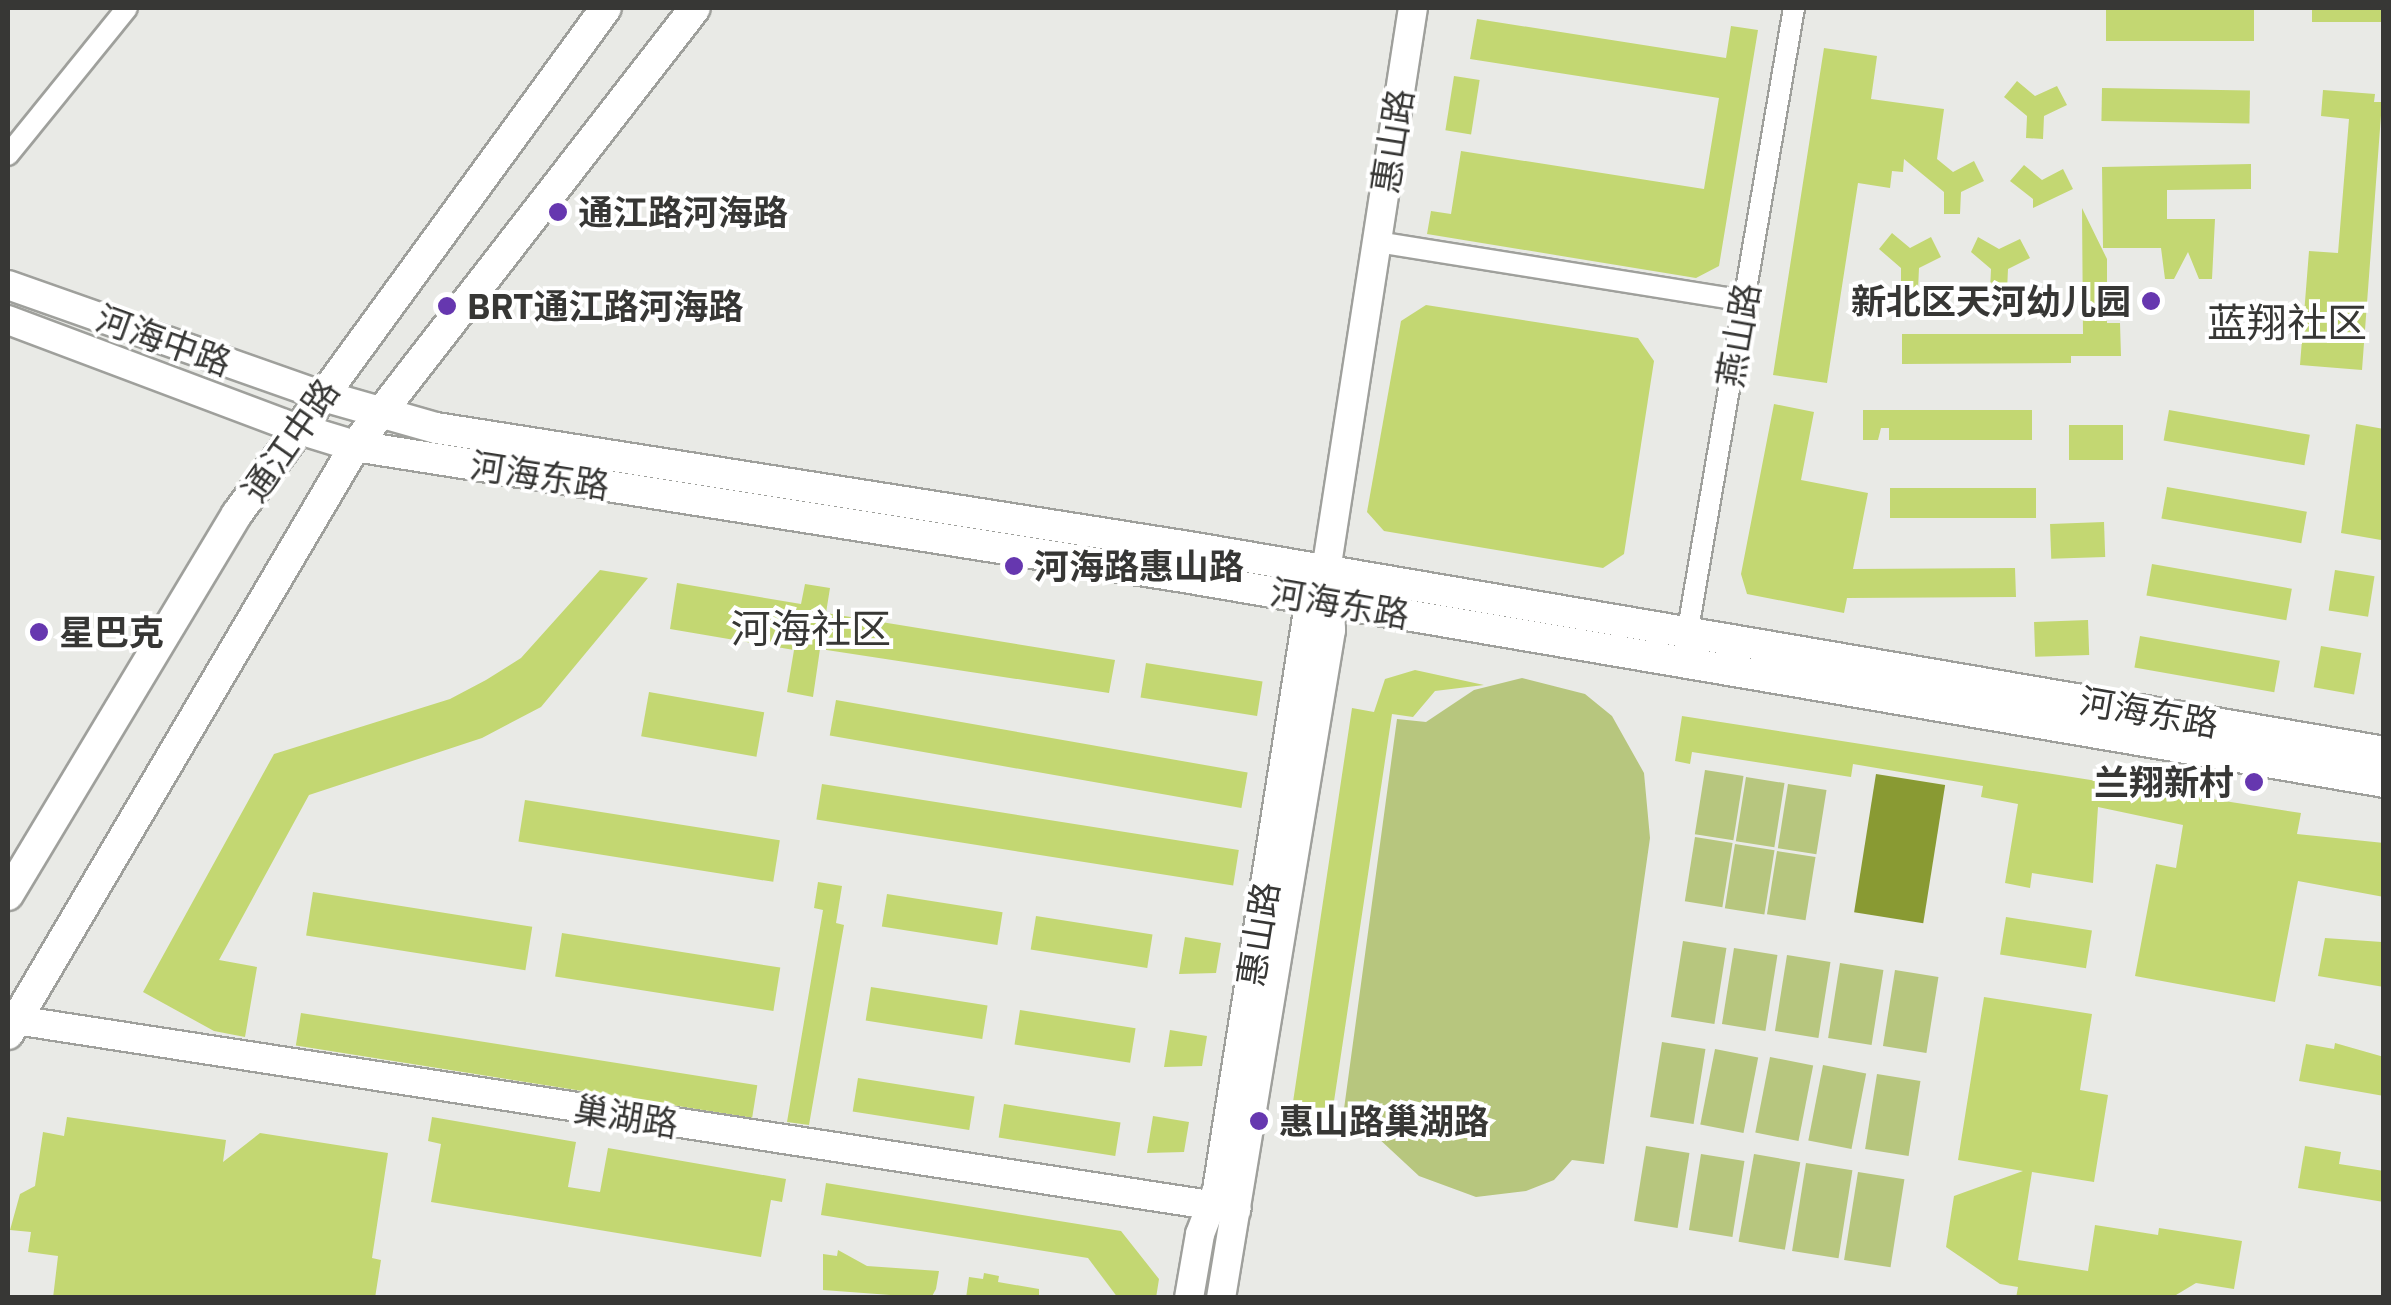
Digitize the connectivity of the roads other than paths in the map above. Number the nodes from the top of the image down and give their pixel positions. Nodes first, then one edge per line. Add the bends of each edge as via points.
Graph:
1 (127, 8) edge
2 (606, 8) edge
3 (694, 8) edge
4 (1412, 8) edge
5 (1794, 8) edge
6 (8, 155) edge
7 (1377, 242) junction
8 (8, 284) edge
9 (1744, 301) junction
10 (8, 320) edge
11 (320, 395) junction
12 (378, 416) junction
13 (296, 428) junction
14 (355, 446) junction
15 (1326, 571) junction
16 (1322, 600) junction
17 (1684, 647) junction
18 (2384, 752) edge
19 (2384, 782) edge
20 (8, 895) edge
21 (12, 1027) edge
22 (1224, 1207) junction
23 (1189, 1298) edge
24 (1220, 1298) edge

1 - 6 street
2 - 11 main road, 通江中路
3 - 12 main road, 通江中路
4 - 7 street, 惠山路
5 - 9 street, 燕山路
7 - 9 street
7 - 15 street, 惠山路
8 - 11 street, 河海中路
9 - 17 street, 燕山路
10 - 13 street, 河海中路
11 - 12 main road, 河海东路
11 - 13 main road, 通江中路
12 - 14 main road, 通江中路
12 - 15 main road, 河海东路
13 - 14 main road, 河海东路
13 - 20 main road, 通江中路 via 237,514
14 - 16 main road, 河海东路
14 - 21 main road, 通江中路
15 - 16 street, 惠山路
15 - 17 main road, 河海东路
16 - 17 main road, 河海东路
16 - 22 street, 惠山路
17 - 18 main road, 河海东路
17 - 19 main road, 河海东路
21 - 22 street, 巢湖路
22 - 23 street, 惠山路
22 - 24 street, 惠山路

